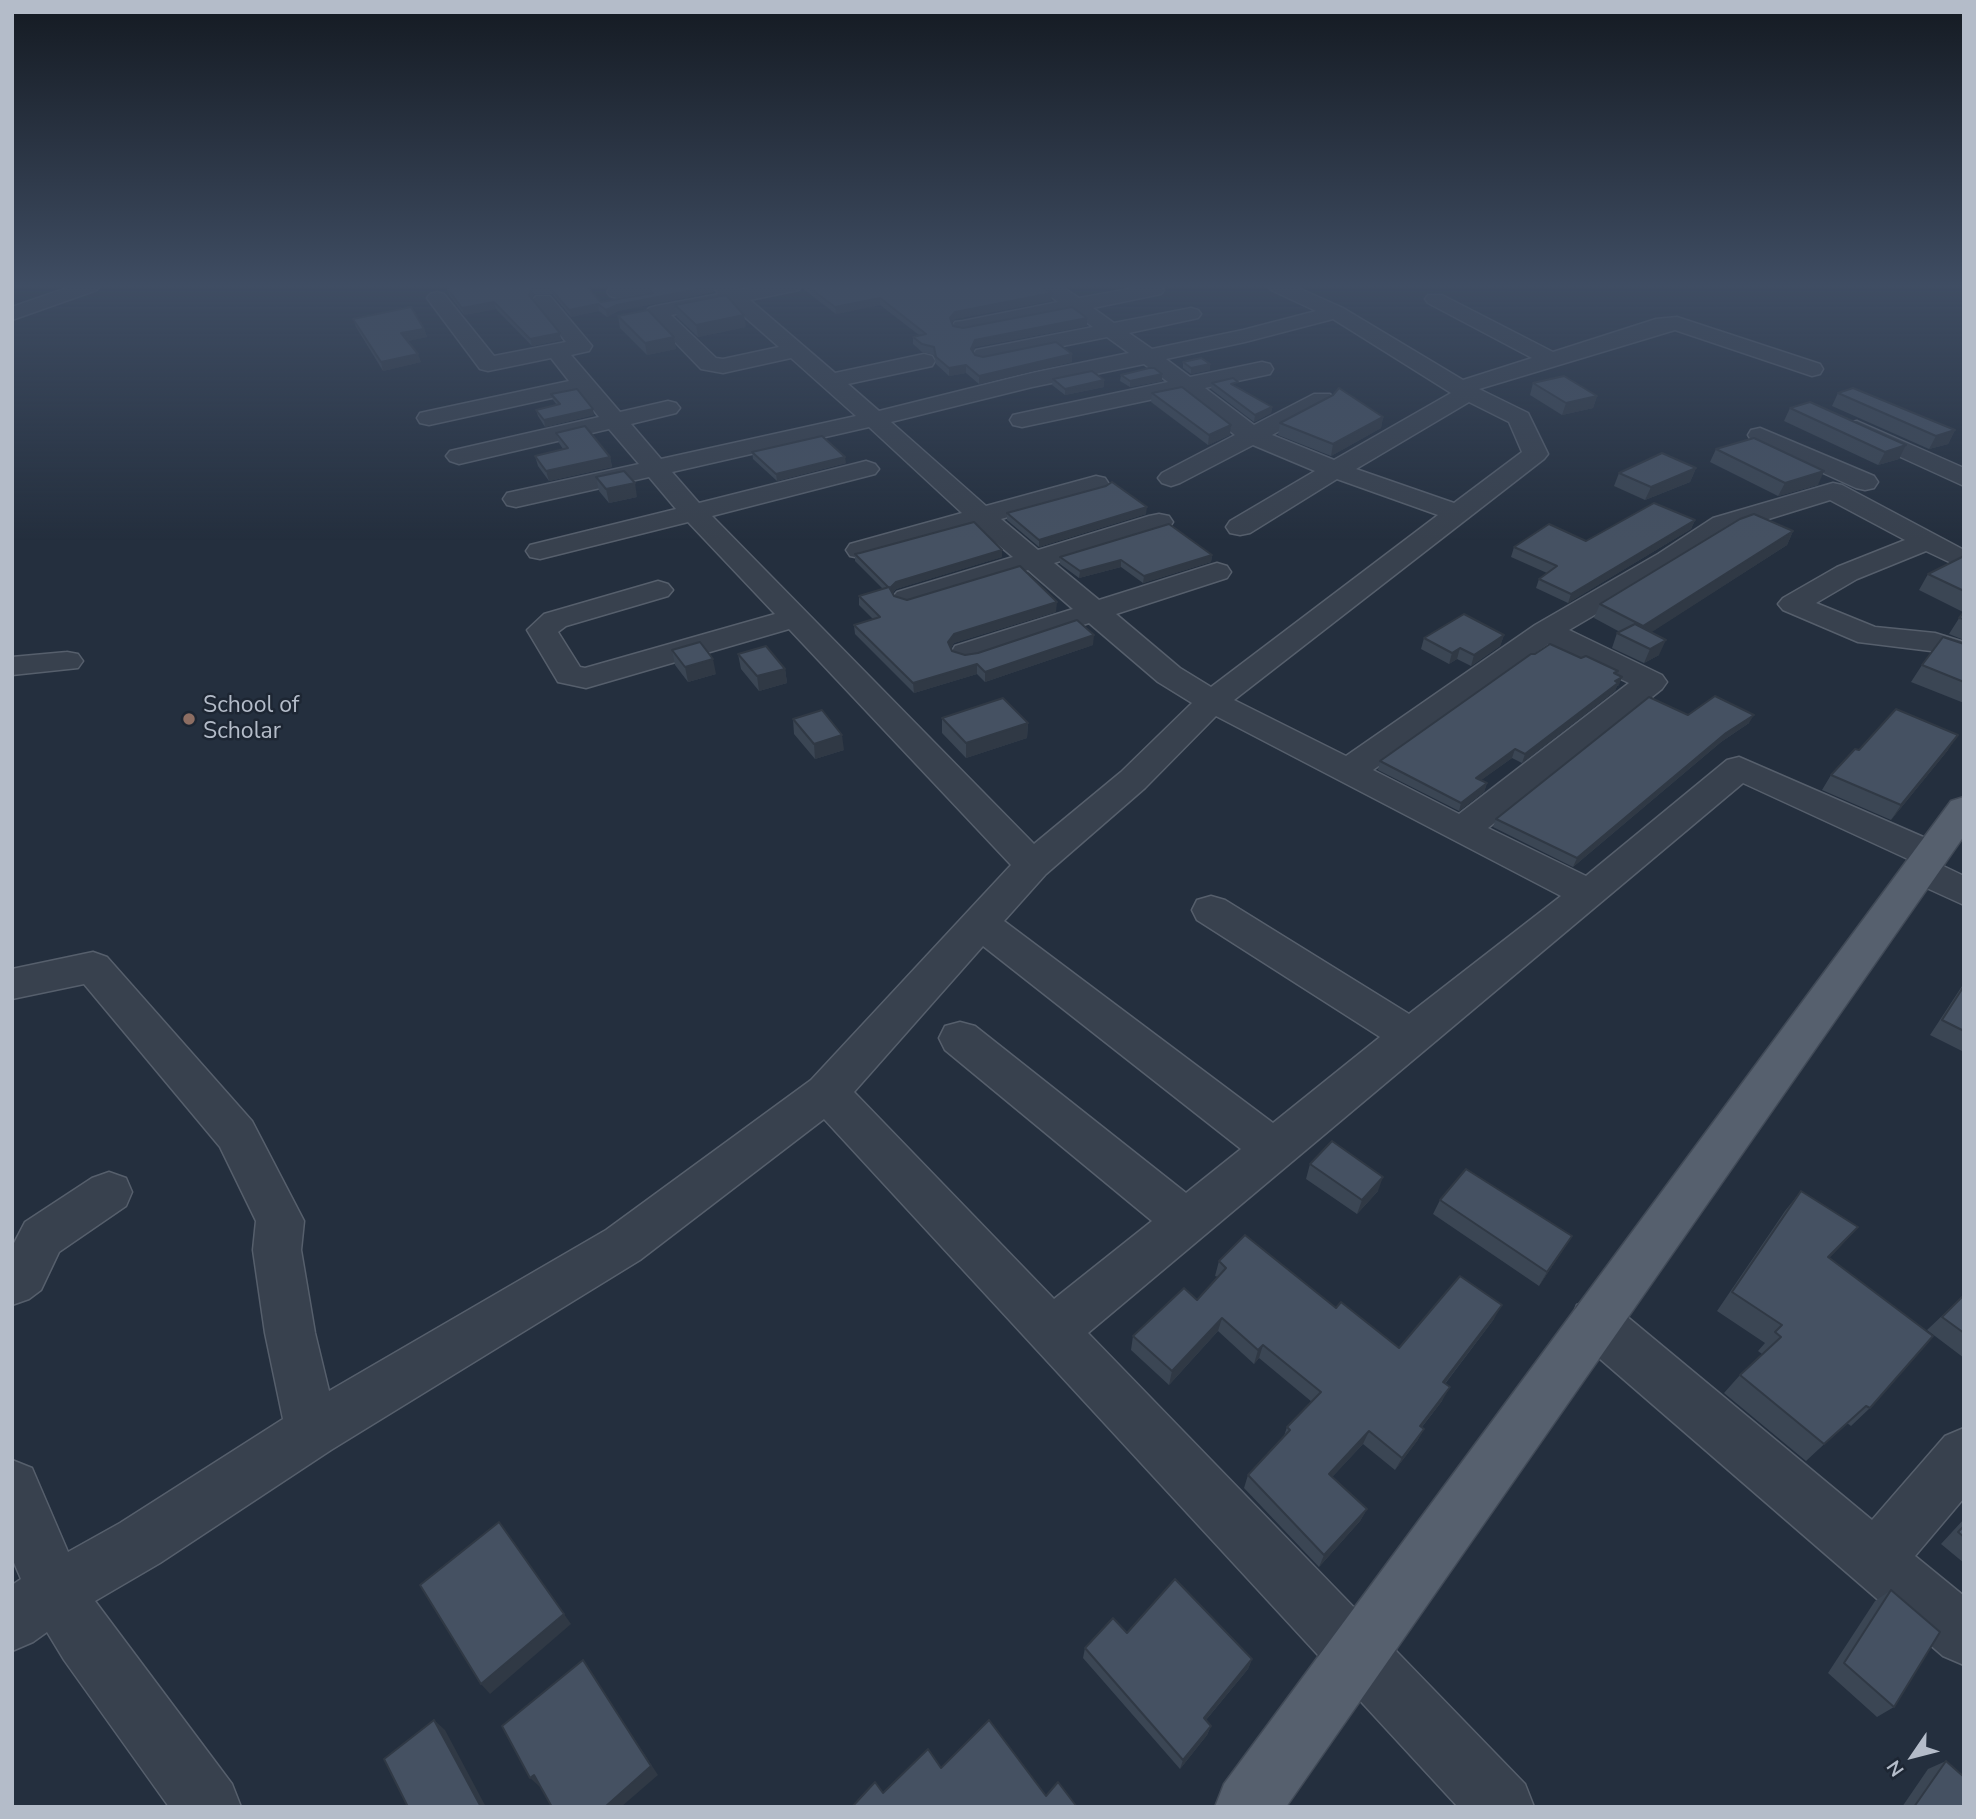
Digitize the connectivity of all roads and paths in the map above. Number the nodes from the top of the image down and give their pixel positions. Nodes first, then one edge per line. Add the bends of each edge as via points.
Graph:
1 (574, 371) edge
2 (819, 371) edge
3 (876, 371) edge
4 (1076, 371) edge
5 (1168, 371) edge
6 (1253, 371) edge
7 (1433, 371) edge
8 (1517, 371) edge
9 (831, 381) junction
10 (586, 384) junction
11 (1186, 385) junction
12 (1464, 390) junction
13 (1322, 399) edge
14 (668, 408) dead end
15 (429, 418) dead end
16 (1836, 418) edge
17 (874, 419) junction
18 (616, 420) junction
19 (1022, 420) dead end
20 (1251, 435) junction
21 (1760, 435) dead end
22 (459, 456) dead end
23 (655, 466) junction
24 (866, 469) dead end
25 (1335, 470) junction
26 (1893, 475) dead end
27 (1171, 478) dead end
28 (1964, 478) edge
29 (1864, 482) junction
30 (1096, 484) dead end
31 (1833, 491) junction
32 (516, 499) dead end
33 (692, 512) junction
34 (1457, 513) junction
35 (981, 516) junction
36 (1159, 522) dead end
37 (1240, 527) dead end
38 (1927, 541) junction
39 (860, 550) edge
40 (540, 551) dead end
41 (1033, 560) junction
42 (1964, 561) edge
43 (1217, 572) dead end
44 (658, 590) dead end
45 (907, 598) edge
46 (1094, 611) junction
47 (795, 618) junction
48 (1546, 631) junction
49 (1964, 652) edge
50 (966, 653) edge
51 (66, 661) dead end
52 (12, 666) edge
53 (1212, 701) junction
54 (1348, 771) junction
55 (1964, 809) edge
56 (1462, 830) junction
57 (1925, 862) junction
58 (1033, 865) junction
59 (1964, 892) edge
60 (1589, 894) junction
61 (1211, 910) dead end
62 (981, 924) junction
63 (12, 984) edge
64 (1411, 1036) junction
65 (960, 1038) dead end
66 (827, 1093) junction
67 (1274, 1149) junction
68 (109, 1192) dead end
69 (1187, 1221) junction
70 (12, 1283) edge
71 (1595, 1322) junction
72 (1053, 1331) junction
73 (312, 1431) junction
74 (1964, 1455) edge
75 (12, 1488) edge
76 (1875, 1560) junction
77 (34, 1606) edge
78 (1964, 1635) edge
79 (1357, 1655) junction
80 (209, 1807) edge
81 (1247, 1807) edge
82 (1502, 1807) edge

1 - 10 street
2 - 9 street
3 - 9 street
4 - 17 street
5 - 11 street
6 - 11 street
7 - 12 street
8 - 12 street
9 - 17 street
10 - 15 street
10 - 18 street
11 - 19 street
11 - 20 street
12 - 25 street
12 - 34 street via 1519,418 1535,454
13 - 20 street
14 - 18 street
16 - 28 street
17 - 23 street
17 - 35 street
18 - 22 street
18 - 23 street
20 - 25 street
20 - 27 street
21 - 29 street
23 - 32 street
23 - 33 street
24 - 33 street
25 - 34 street
25 - 37 street
26 - 29 street
29 - 31 street
30 - 35 street
31 - 38 street
31 - 48 street via 1723,524
33 - 40 street
33 - 47 street
34 - 53 street
35 - 39 street
35 - 41 street
36 - 41 street
38 - 42 street
38 - 49 street via 1847,573 1793,604 1869,636 1935,642
41 - 45 street
41 - 46 street
43 - 46 street
44 - 47 street via 555,620 542,629 569,675 586,678
46 - 50 street
46 - 53 street via 1170,675
47 - 58 street
48 - 54 street
48 - 56 street via 1651,682
51 - 52 street
53 - 54 street
53 - 58 street via 1133,780
54 - 56 street
55 - 57 main road
56 - 60 street
57 - 59 street
57 - 60 street via 1739,768
57 - 71 main road
58 - 62 street
60 - 64 street
61 - 64 street
62 - 66 street
62 - 67 street
63 - 73 street via 93,967 236,1134 280,1221 277,1250 283,1292
64 - 67 street
65 - 69 street
66 - 72 street
66 - 73 street via 623,1245
67 - 69 street
68 - 70 street via 42,1237 24,1274
69 - 72 street
71 - 76 street
71 - 79 main road
72 - 79 street
73 - 77 street
74 - 76 street
75 - 77 street
76 - 78 street
77 - 80 street via 85,1639
79 - 81 main road
79 - 82 street

